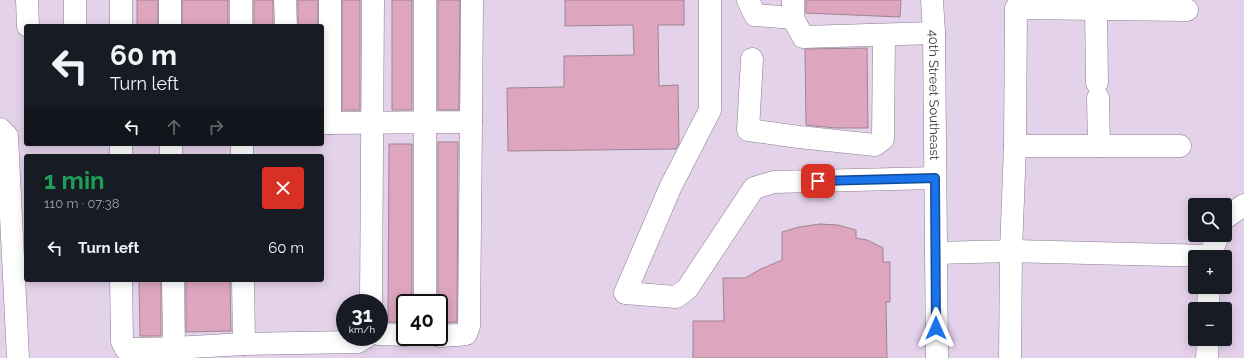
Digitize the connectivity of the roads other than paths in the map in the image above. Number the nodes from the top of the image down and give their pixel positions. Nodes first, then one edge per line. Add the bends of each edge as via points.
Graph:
1 (27, 0) edge
2 (75, 0) edge
3 (121, 0) edge
4 (170, 0) edge
5 (241, 0) edge
6 (285, 0) edge
7 (330, 0) edge
8 (373, 0) edge
9 (426, 0) edge
10 (472, 0) edge
11 (710, 0) edge
12 (748, 0) edge
13 (932, 0) edge
14 (1103, 6) edge
15 (793, 9) edge
16 (1187, 10) dead end
17 (28, 24) edge
18 (75, 24) edge
19 (121, 24) edge
20 (170, 24) edge
21 (241, 24) edge
22 (286, 24) edge
23 (934, 33) junction
24 (884, 35) junction
25 (752, 59) dead end
26 (373, 122) junction
27 (425, 122) junction
28 (471, 122) junction
29 (326, 123) edge
30 (0, 129) edge
31 (1015, 146) junction
32 (1099, 146) junction
33 (1180, 146) dead end
34 (935, 178) junction
35 (1244, 205) edge
36 (1232, 213) edge
37 (1011, 251) junction
38 (936, 253) junction
39 (1188, 256) edge
40 (121, 282) edge
41 (173, 282) edge
42 (243, 282) edge
43 (371, 294) edge
44 (425, 294) edge
45 (448, 336) edge
46 (336, 342) edge
47 (244, 344) junction
48 (1208, 346) edge
49 (174, 348) junction
50 (18, 358) edge
51 (937, 358) edge
52 (1010, 358) edge
53 (1207, 358) edge

1 - 17 street
2 - 18 street
3 - 19 street
4 - 20 street
5 - 21 street
6 - 22 street
7 - 29 street
8 - 26 street
9 - 27 street
10 - 28 street
11 - 34 street via 710,110 671,186 625,293 676,297 688,289 754,188 774,182
12 - 15 street via 755,16
13 - 23 street, 40th Street Southeast
14 - 16 street
14 - 31 street via 1016,8
14 - 32 street via 1097,90
15 - 24 street via 803,37
23 - 24 street
23 - 34 street, 40th Street Southeast
24 - 25 street via 883,139 875,145 748,130
26 - 27 street
26 - 29 street
26 - 43 street
27 - 28 street
27 - 44 street
28 - 45 street via 469,326 466,334
30 - 50 street via 7,136
31 - 32 street
31 - 37 street
32 - 33 street
34 - 38 street, 40th Street Southeast
35 - 36 street
37 - 38 street
37 - 39 street
37 - 52 street
38 - 51 street, 40th Street Southeast
40 - 49 street via 122,341 126,348
41 - 49 street
42 - 47 street
46 - 47 street
47 - 49 street
48 - 53 street

